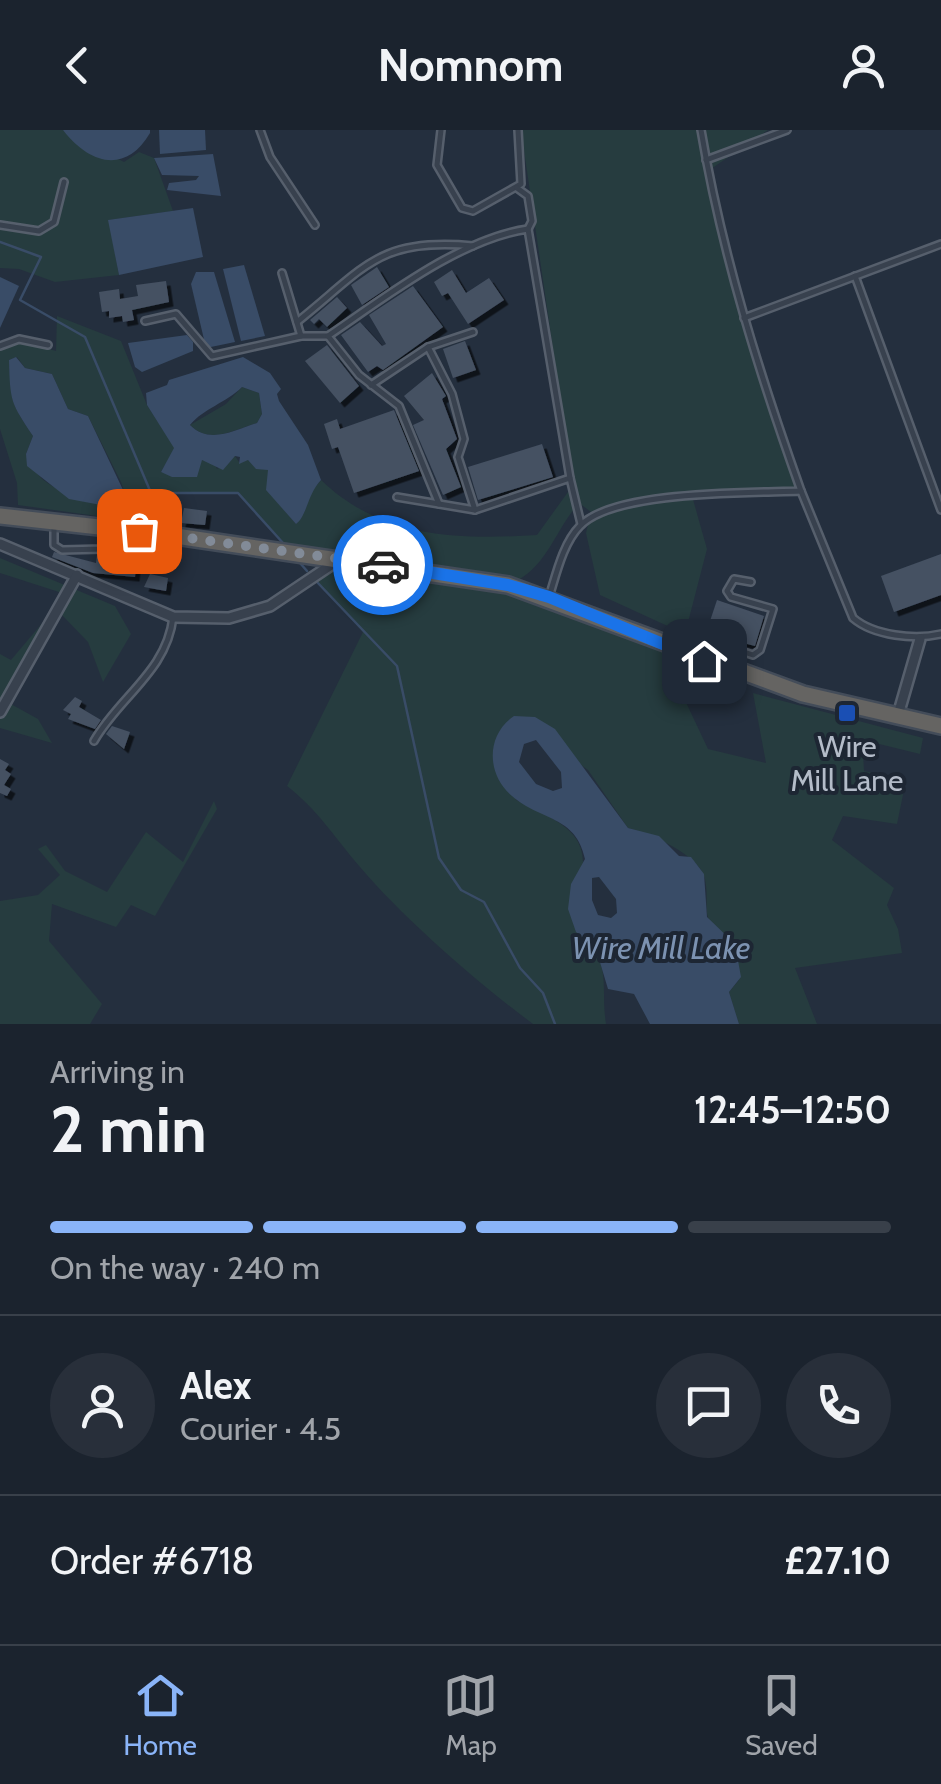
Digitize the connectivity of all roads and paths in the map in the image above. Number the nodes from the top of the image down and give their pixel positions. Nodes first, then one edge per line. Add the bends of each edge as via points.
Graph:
1 (260, 130) edge
2 (441, 130) edge
3 (518, 130) edge
4 (702, 130) edge
5 (787, 130) edge
6 (706, 160) junction
7 (64, 182) dead end
8 (517, 188) junction
9 (315, 225) dead end
10 (0, 226) edge
11 (528, 228) junction
12 (941, 244) edge
13 (475, 246) junction
14 (282, 274) dead end
15 (854, 276) junction
16 (744, 318) junction
17 (146, 320) dead end
18 (297, 322) junction
19 (474, 332) dead end
20 (301, 336) junction
21 (328, 336) junction
22 (48, 345) dead end
23 (0, 346) edge
24 (428, 347) junction
25 (371, 385) junction
26 (570, 478) junction
27 (800, 491) junction
28 (397, 497) dead end
29 (439, 504) junction
30 (475, 510) junction
31 (941, 510) edge
32 (0, 516) edge
33 (54, 522) junction
34 (580, 524) junction
35 (106, 528) junction
36 (0, 544) edge
37 (338, 560) junction
38 (77, 575) junction
39 (752, 582) dead end
40 (549, 597) junction
41 (172, 617) junction
42 (941, 634) edge
43 (920, 638) junction
44 (704, 661) junction
45 (0, 712) edge
46 (898, 715) junction
47 (941, 726) edge
48 (94, 741) dead end

1 - 9 lane
2 - 8 lane via 437,164 462,208 473,211
3 - 8 lane via 524,174
4 - 6 lane
5 - 6 lane
6 - 16 lane
7 - 10 lane via 54,222 39,231
8 - 11 lane via 528,196
11 - 13 lane via 500,232
11 - 26 lane
12 - 15 lane
13 - 18 lane via 442,243 382,252
13 - 21 lane
14 - 18 lane
15 - 16 lane
15 - 31 lane
16 - 27 lane
17 - 20 lane via 176,314 212,356
18 - 20 lane
19 - 24 lane
20 - 21 lane
21 - 25 lane
22 - 23 lane via 19,340
24 - 25 lane
24 - 30 lane via 452,394 464,439 458,457
25 - 29 lane via 398,406
26 - 30 lane
26 - 34 lane
27 - 34 lane via 631,502
27 - 43 lane via 853,618 862,626
28 - 29 lane
29 - 30 lane
32 - 33 highway
33 - 35 highway
33 - 35 lane via 54,545 62,550 103,549
34 - 40 lane
35 - 37 highway
36 - 38 street
37 - 40 highway
37 - 41 street via 270,606 229,618
38 - 41 street
38 - 45 street
39 - 44 lane via 734,579 726,591 773,609 760,650 753,654 718,643
40 - 44 highway
41 - 48 lane via 164,654
42 - 43 lane
43 - 46 street
44 - 46 highway
46 - 47 highway

